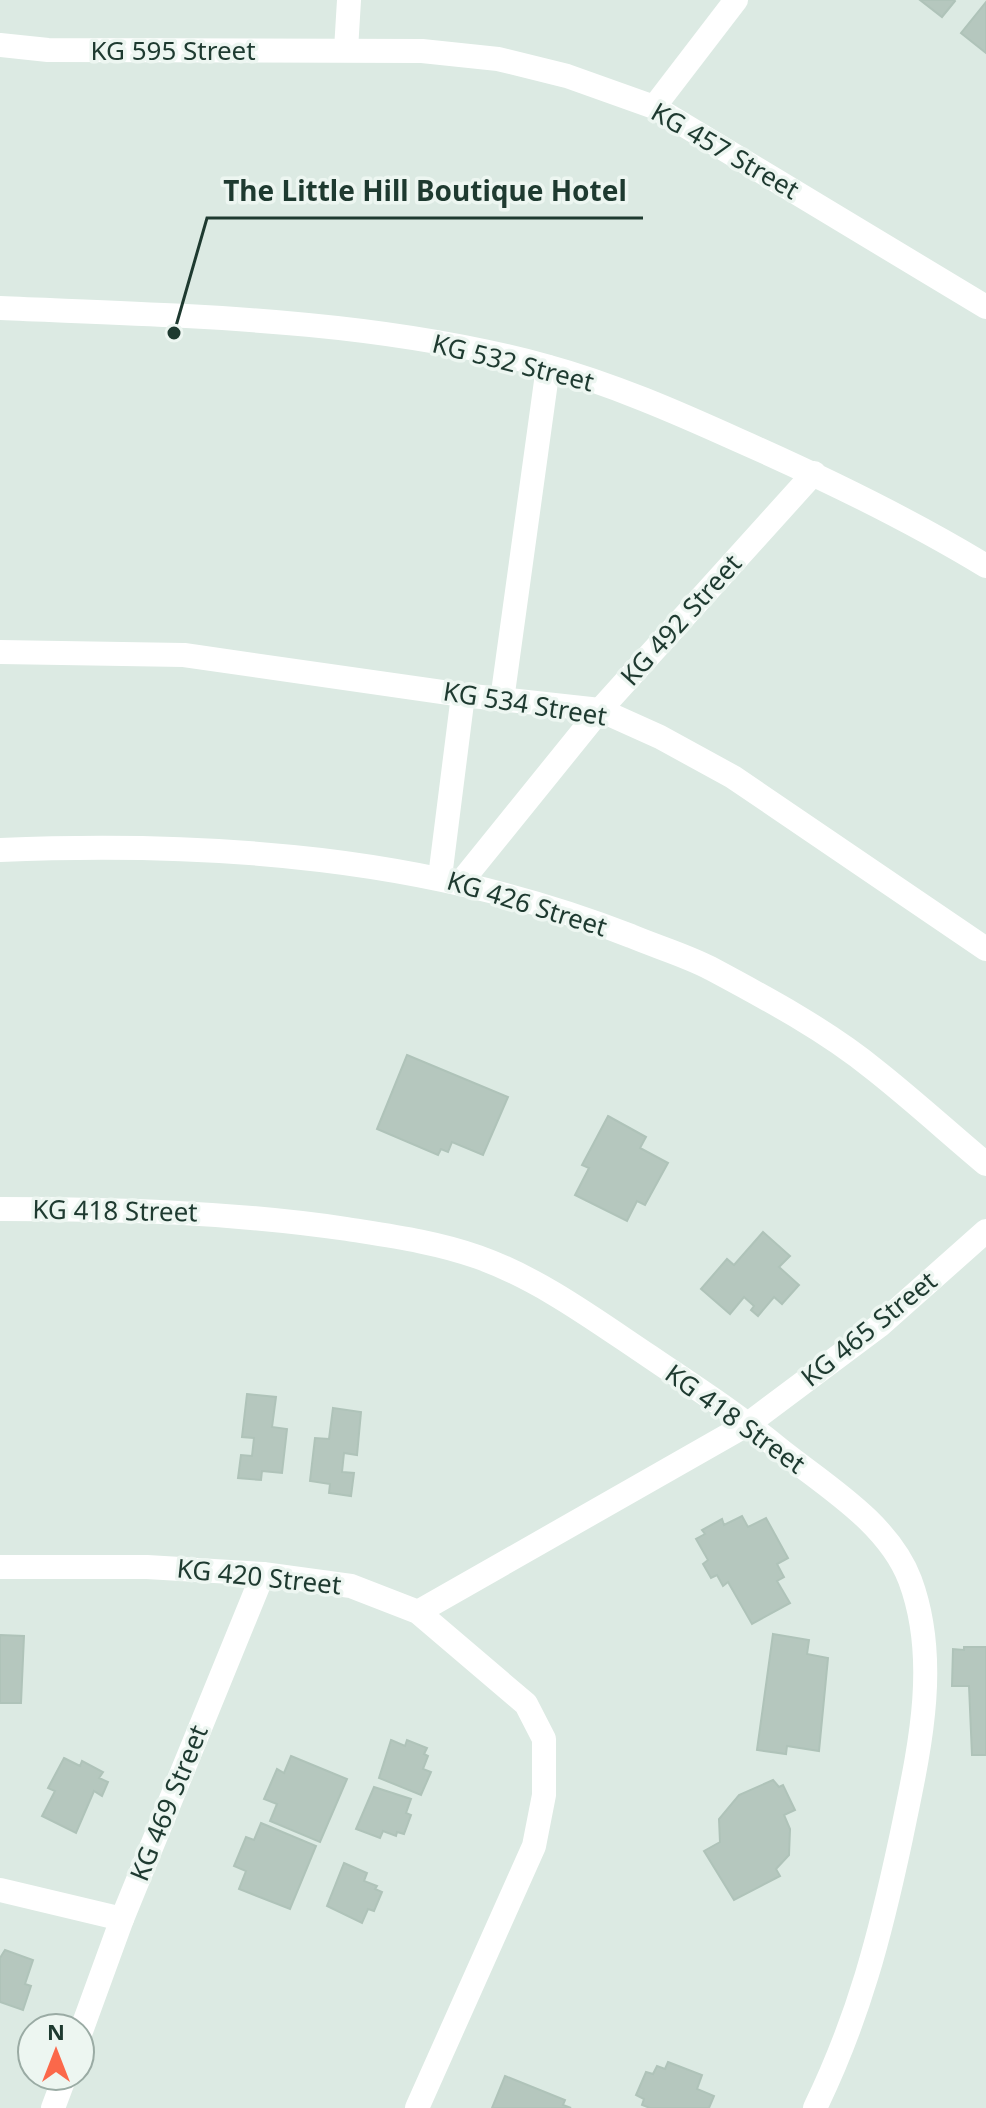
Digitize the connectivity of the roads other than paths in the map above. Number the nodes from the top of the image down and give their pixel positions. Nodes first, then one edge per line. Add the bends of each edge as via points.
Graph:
1 (349, 0) edge
2 (736, 0) edge
3 (0, 45) edge
4 (346, 50) junction
5 (654, 107) junction
6 (986, 307) edge
7 (0, 308) edge
8 (548, 367) junction
9 (814, 473) junction
10 (986, 566) edge
11 (0, 652) edge
12 (463, 695) junction
13 (502, 700) junction
14 (600, 710) junction
15 (0, 850) edge
16 (451, 880) junction
17 (986, 949) edge
18 (986, 1164) edge
19 (0, 1209) edge
20 (986, 1231) edge
21 (748, 1424) junction
22 (0, 1567) edge
23 (263, 1574) junction
24 (418, 1612) junction
25 (0, 1890) edge
26 (122, 1919) junction
27 (88, 2012) edge
28 (417, 2108) edge
29 (815, 2108) edge

1 - 4 street
2 - 5 street
3 - 4 street, KG 595 Street via 48,50
4 - 5 street, KG 457 Street via 498,59 567,76
5 - 6 street, KG 457 Street
7 - 8 street, KG 532 Street via 318,326 476,350
8 - 9 street, KG 532 Street via 677,413
8 - 13 street
9 - 10 street, KG 532 Street
9 - 14 street, KG 492 Street
11 - 12 street, KG 534 Street via 184,655
12 - 13 street, KG 534 Street
12 - 16 street
13 - 14 street, KG 534 Street
14 - 16 street, KG 492 Street
14 - 17 street, KG 534 Street via 733,777
15 - 16 street, KG 426 Street via 291,855
16 - 18 street, KG 426 Street via 571,912 707,966 873,1068
19 - 21 street, KG 418 Street via 161,1211 295,1221 409,1239 480,1258 552,1292
20 - 21 street, KG 465 Street via 879,1326
21 - 24 street, KG 465 Street
21 - 29 street, KG 418 Street via 879,1530 910,1579 921,1628 926,1696 876,1951 846,2043
22 - 23 street, KG 420 Street
23 - 24 street, KG 420 Street via 351,1586
23 - 26 street, KG 469 Street
24 - 28 street, KG 420 Street via 526,1704 544,1739 544,1795 534,1846
25 - 26 street
26 - 27 street, KG 469 Street

